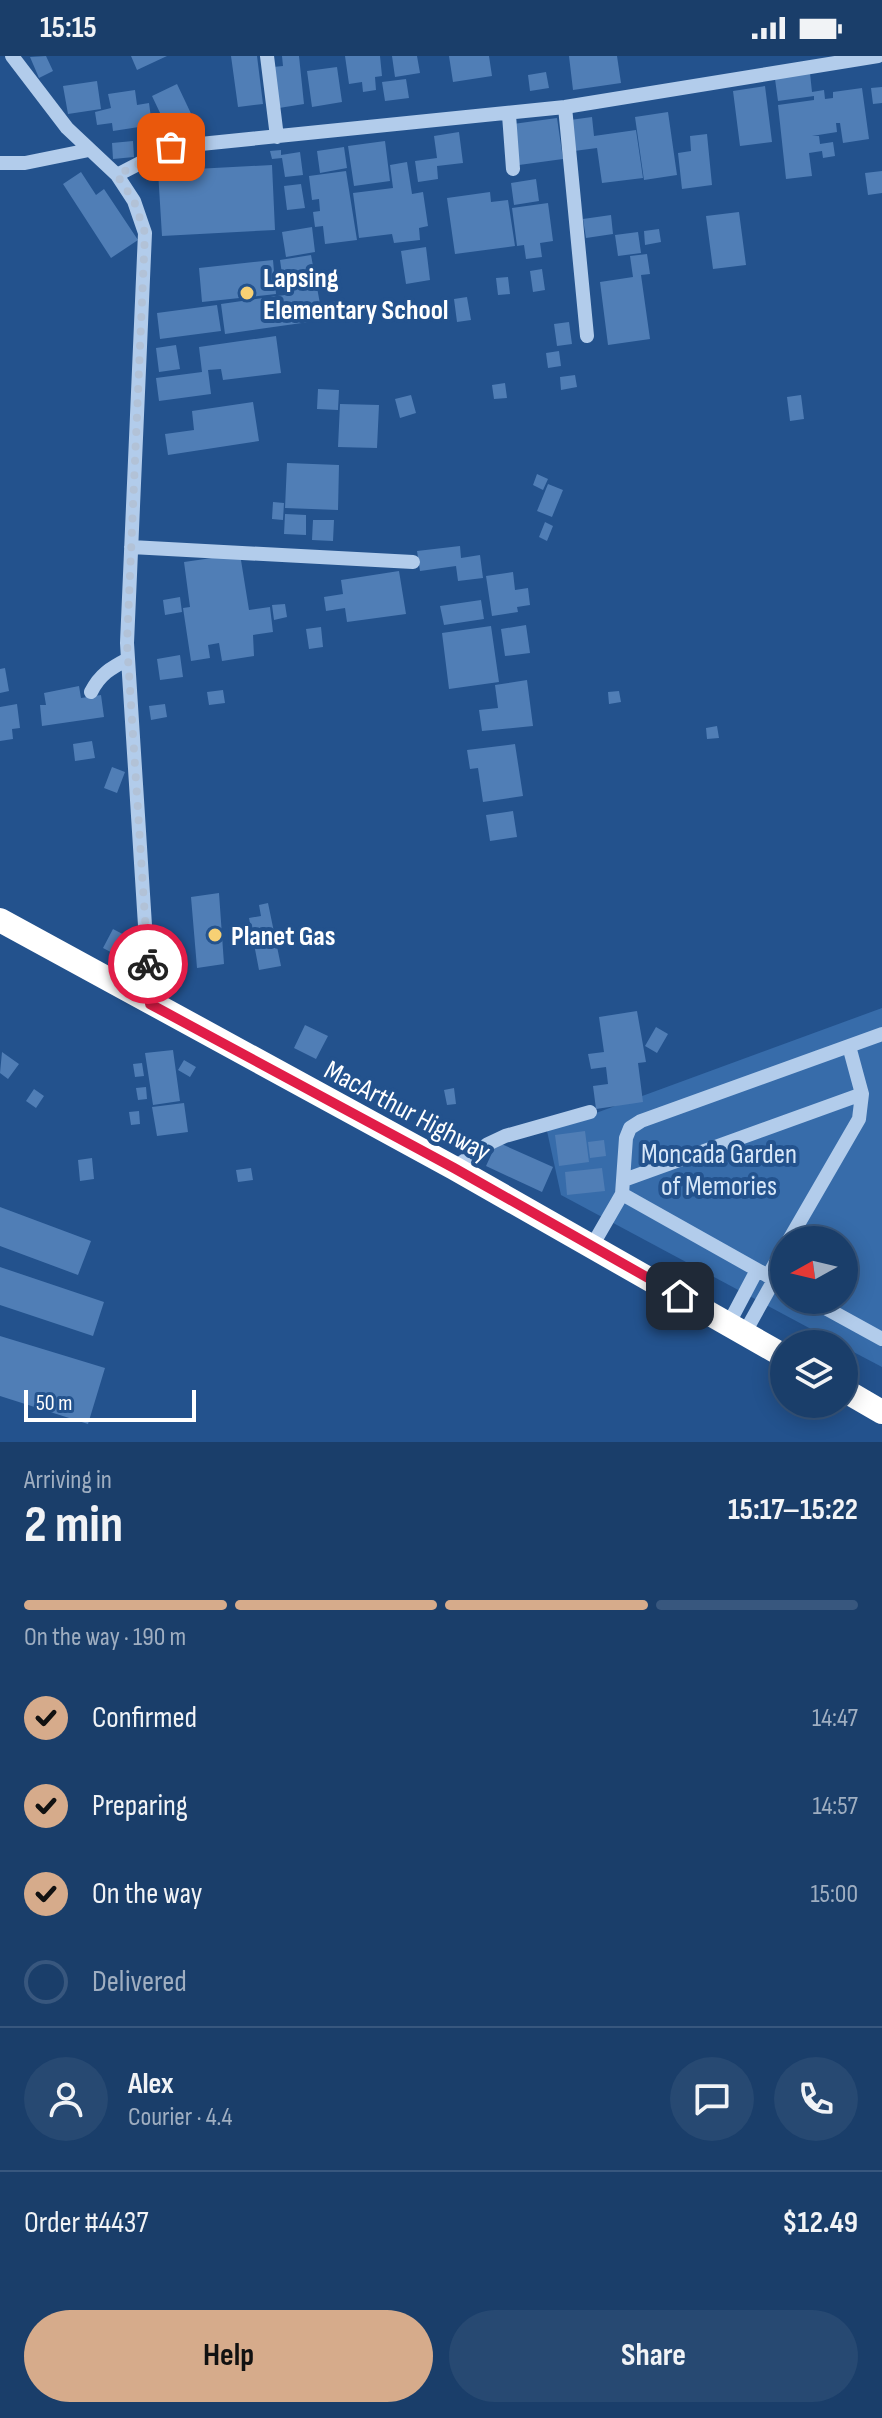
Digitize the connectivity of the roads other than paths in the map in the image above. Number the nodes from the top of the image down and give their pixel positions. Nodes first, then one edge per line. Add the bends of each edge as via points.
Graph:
1 (12, 56) edge
2 (267, 56) edge
3 (878, 56) edge
4 (826, 60) edge
5 (565, 107) junction
6 (509, 115) junction
7 (277, 137) junction
8 (89, 150) junction
9 (0, 163) edge
10 (513, 169) dead end
11 (117, 175) junction
12 (587, 336) dead end
13 (131, 547) junction
14 (413, 562) dead end
15 (128, 659) junction
16 (91, 692) dead end
17 (0, 920) edge
18 (150, 1004) junction
19 (882, 1034) edge
20 (849, 1046) junction
21 (862, 1094) junction
22 (590, 1112) dead end
23 (454, 1168) junction
24 (623, 1187) junction
25 (797, 1226) edge
26 (592, 1246) junction
27 (770, 1277) edge
28 (770, 1279) edge
29 (836, 1314) edge
30 (736, 1329) junction
31 (882, 1339) edge
32 (770, 1348) edge
33 (858, 1398) edge
34 (882, 1412) edge

1 - 8 street
2 - 7 street
3 - 4 street
4 - 5 street
5 - 6 street
5 - 12 street
6 - 7 street
6 - 10 street
7 - 11 street via 171,147
8 - 9 street
8 - 11 street
11 - 13 street via 134,201 145,233
13 - 14 street
13 - 15 street
15 - 16 street via 105,671
15 - 18 street
17 - 18 highway, MacArthur Highway
18 - 23 highway, MacArthur Highway
19 - 20 street
20 - 21 street
20 - 24 street via 641,1121 626,1138
21 - 24 street
21 - 25 street via 859,1119
22 - 23 street via 505,1136
23 - 26 highway, MacArthur Highway
24 - 26 street
24 - 27 street
26 - 30 highway, MacArthur Highway
28 - 30 street
29 - 31 street
30 - 32 highway, MacArthur Highway
33 - 34 highway

